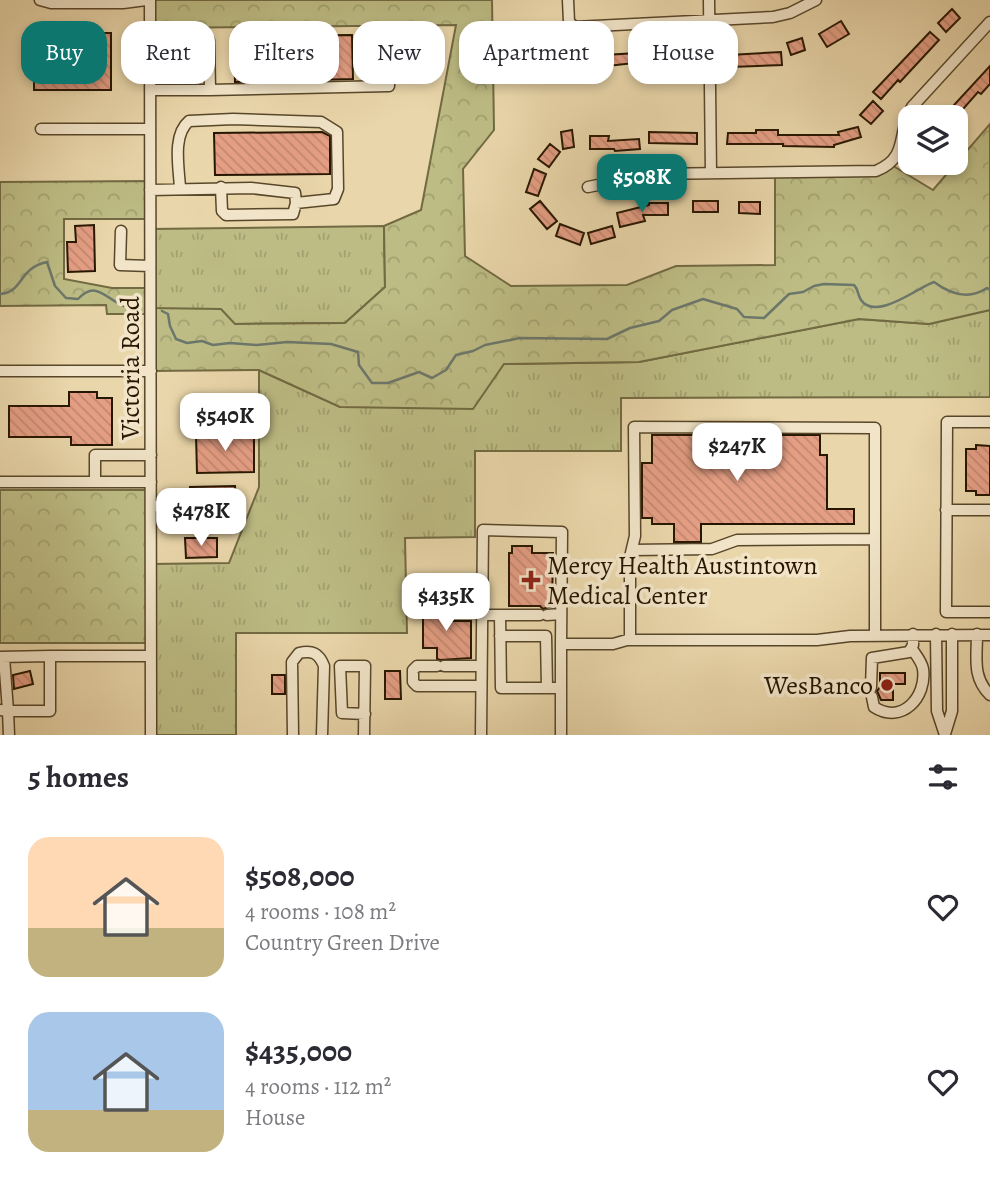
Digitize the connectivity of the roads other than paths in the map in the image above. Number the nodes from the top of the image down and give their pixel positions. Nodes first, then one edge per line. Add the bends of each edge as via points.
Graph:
1 (40, 0) edge
2 (148, 0) edge
3 (568, 0) edge
4 (709, 0) edge
5 (816, 0) edge
6 (149, 21) edge
7 (709, 21) joint
8 (990, 22) edge
9 (628, 24) edge
10 (150, 84) edge
11 (210, 84) edge
12 (389, 84) edge
13 (710, 84) edge
14 (150, 90) junction
15 (210, 90) junction
16 (41, 129) dead end
17 (150, 129) junction
18 (711, 173) junction
19 (221, 187) junction
20 (588, 187) dead end
21 (180, 188) junction
22 (150, 190) junction
23 (296, 203) junction
24 (121, 230) dead end
25 (150, 266) junction
26 (0, 371) edge
27 (151, 371) junction
28 (990, 422) edge
29 (151, 455) junction
30 (0, 482) edge
31 (95, 482) junction
32 (151, 482) junction
33 (151, 507) junction
34 (946, 510) junction
35 (990, 510) edge
36 (218, 514) dead end
37 (875, 540) junction
38 (632, 550) junction
39 (990, 612) edge
40 (562, 614) junction
41 (482, 615) junction
42 (500, 615) junction
43 (936, 634) junction
44 (952, 634) junction
45 (875, 635) junction
46 (913, 635) junction
47 (977, 635) junction
48 (990, 635) edge
49 (500, 636) junction
50 (629, 640) junction
51 (561, 644) junction
52 (912, 649) junction
53 (50, 656) junction
54 (151, 656) junction
55 (2, 657) edge
56 (481, 666) junction
57 (481, 686) junction
58 (547, 688) junction
59 (561, 688) junction
60 (990, 695) edge
61 (4, 710) edge
62 (365, 714) junction
63 (9, 735) edge
64 (151, 735) edge
65 (293, 735) edge
66 (322, 735) edge
67 (364, 735) edge
68 (481, 735) edge
69 (561, 735) edge
70 (945, 735) edge

1 - 2 street via 123,4
2 - 6 street, Victoria Road
3 - 9 street via 569,22 575,27
4 - 7 street
5 - 7 street via 773,17
8 - 18 street via 912,107 900,151 885,167 868,173
10 - 14 street, Victoria Road
11 - 15 street
12 - 15 street
13 - 18 street
14 - 15 street
14 - 17 street, Victoria Road
16 - 17 street
17 - 22 street, Victoria Road
18 - 20 street via 638,175
19 - 21 street
19 - 23 street via 295,193
19 - 23 street via 226,215 293,214
21 - 22 street
21 - 23 street via 180,131 189,121 321,122 337,132 337,196
22 - 25 street, Victoria Road
24 - 25 street via 120,265
25 - 27 street, Victoria Road
26 - 27 street
27 - 29 street, Victoria Road
28 - 34 street via 947,422
29 - 31 street via 95,455
29 - 32 street, Victoria Road
30 - 31 street
31 - 32 street
32 - 33 street, Victoria Road
33 - 36 street via 169,505 183,515
33 - 54 street, Victoria Road
34 - 35 street
34 - 39 street via 946,612
37 - 38 street via 737,540 712,549
37 - 38 street via 875,428 634,427
37 - 45 street
38 - 50 street
40 - 41 street via 562,532 483,530
40 - 42 street
40 - 51 street
41 - 42 street
41 - 56 street
42 - 49 street
43 - 44 street
43 - 46 street
43 - 70 street via 937,711
44 - 47 street
44 - 70 street via 952,711
45 - 46 street
45 - 50 street via 817,640
46 - 52 street
47 - 48 street
47 - 60 street via 977,675
49 - 58 street via 501,688
49 - 58 street via 546,636
50 - 51 street
51 - 59 street
52 - 52 street via 923,669 916,701 905,710 892,712 874,707 872,660 876,655
53 - 54 street
53 - 55 street
53 - 61 street via 50,711
54 - 64 street, Victoria Road
55 - 61 street
56 - 57 street
56 - 57 street via 417,666 413,670 417,686
57 - 68 street
58 - 59 street
59 - 69 street
61 - 63 street
62 - 62 street via 365,666 341,666 342,713
62 - 67 street
65 - 66 street via 292,662 306,651 321,657 324,666

